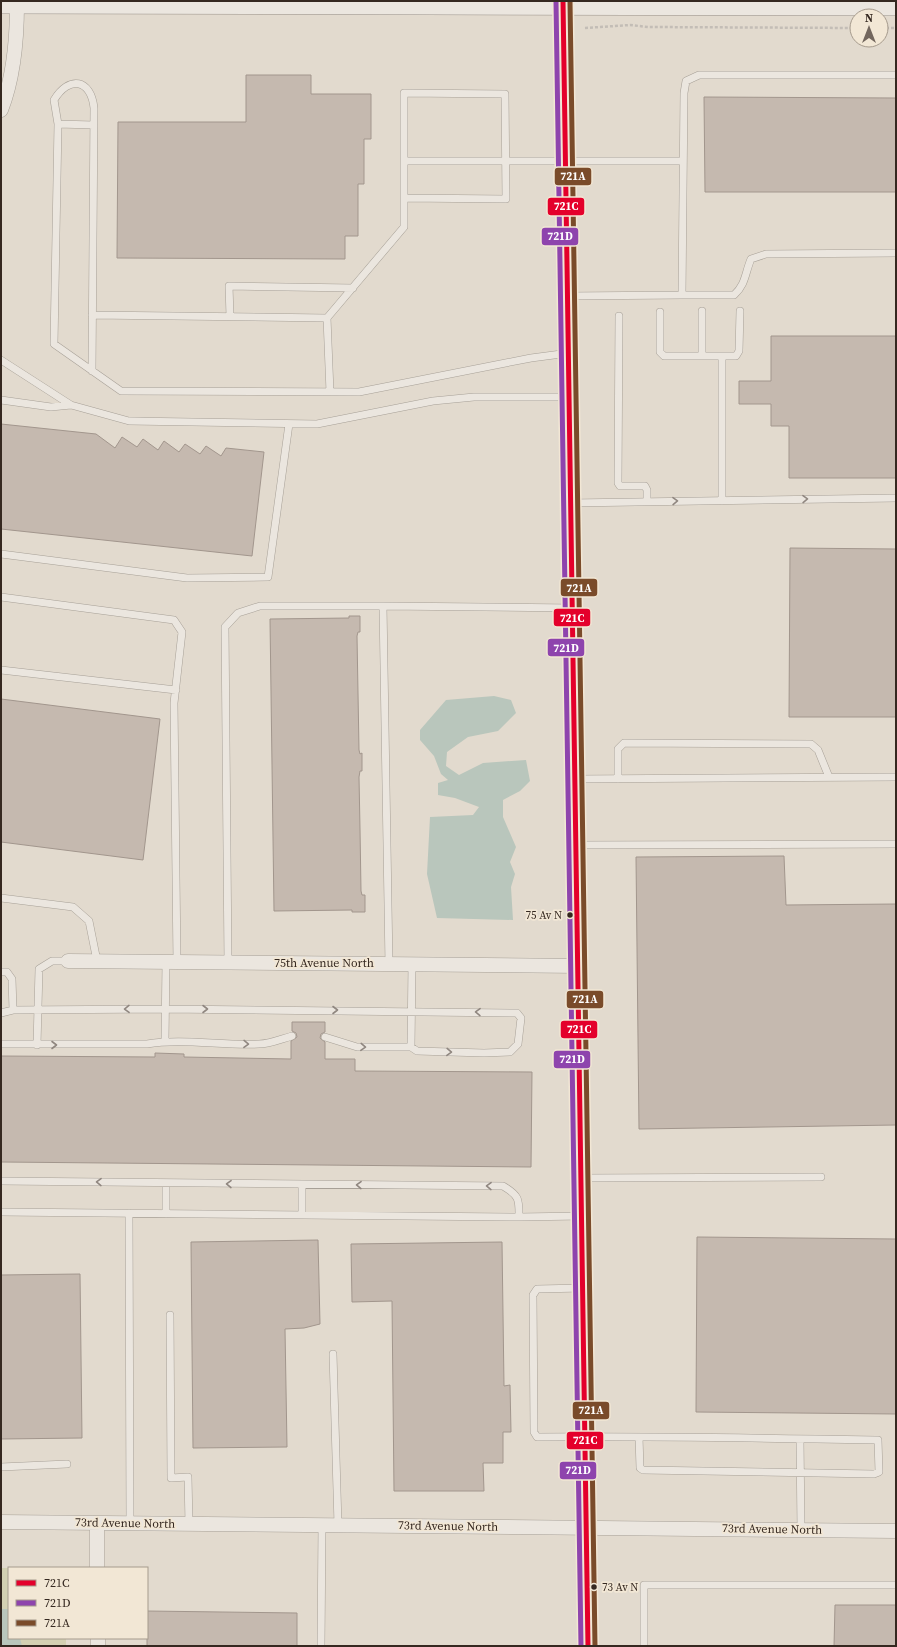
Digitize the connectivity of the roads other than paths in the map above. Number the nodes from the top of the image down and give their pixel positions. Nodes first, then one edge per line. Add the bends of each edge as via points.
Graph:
1 (563, 3) edge
2 (9, 4) edge
3 (896, 6) edge
4 (896, 75) edge
5 (1, 110) edge
6 (58, 124) junction
7 (93, 125) junction
8 (506, 160) junction
9 (404, 161) junction
10 (683, 161) junction
11 (566, 162) junction
12 (404, 198) junction
13 (896, 253) edge
14 (353, 288) junction
15 (682, 295) junction
16 (568, 296) junction
17 (702, 311) dead end
18 (740, 311) dead end
19 (660, 312) dead end
20 (92, 315) junction
21 (230, 316) junction
22 (619, 316) dead end
23 (327, 318) junction
24 (569, 352) junction
25 (702, 356) junction
26 (722, 356) junction
27 (1, 360) edge
28 (92, 371) junction
29 (330, 392) junction
30 (570, 397) junction
31 (1, 400) edge
32 (71, 405) junction
33 (289, 424) junction
34 (896, 498) edge
35 (722, 500) junction
36 (647, 502) junction
37 (572, 503) junction
38 (1, 554) edge
39 (1, 597) edge
40 (383, 606) junction
41 (573, 608) junction
42 (1, 670) edge
43 (176, 690) junction
44 (829, 777) junction
45 (896, 777) edge
46 (575, 779) junction
47 (618, 779) junction
48 (896, 844) edge
49 (576, 845) junction
50 (1, 898) edge
51 (68, 961) joint
52 (97, 961) junction
53 (172, 962) junction
54 (228, 963) junction
55 (389, 964) junction
56 (412, 964) junction
57 (579, 966) junction
58 (1, 972) edge
59 (166, 1009) junction
60 (13, 1010) junction
61 (411, 1010) junction
62 (38, 1011) junction
63 (1, 1013) edge
64 (292, 1036) dead end
65 (325, 1037) dead end
66 (165, 1041) junction
67 (1, 1044) edge
68 (37, 1045) junction
69 (411, 1047) junction
70 (821, 1177) dead end
71 (581, 1178) junction
72 (1, 1181) edge
73 (166, 1183) junction
74 (302, 1184) junction
75 (1, 1212) edge
76 (128, 1213) junction
77 (166, 1214) junction
78 (302, 1215) junction
79 (582, 1216) junction
80 (519, 1218) junction
81 (583, 1288) junction
82 (170, 1315) dead end
83 (333, 1354) dead end
84 (585, 1436) junction
85 (639, 1437) junction
86 (800, 1439) junction
87 (67, 1464) dead end
88 (1, 1467) edge
89 (801, 1473) junction
90 (1, 1522) edge
91 (97, 1523) junction
92 (130, 1523) junction
93 (189, 1524) junction
94 (322, 1525) junction
95 (338, 1525) junction
96 (586, 1528) junction
97 (801, 1530) junction
98 (896, 1531) edge
99 (97, 1567) edge
100 (896, 1585) edge
101 (321, 1646) edge
102 (588, 1646) edge
103 (644, 1646) edge

1 - 2 main road
1 - 3 main road
1 - 11 street
2 - 5 street via 17,34 12,71
4 - 10 lane via 699,74 686,81
6 - 7 lane
6 - 7 lane via 54,100 60,90 69,84 79,84 88,88 93,100
6 - 28 lane via 54,344
7 - 20 lane
8 - 9 lane
8 - 9 lane via 505,94 404,93
8 - 11 lane
8 - 12 lane via 506,199
9 - 12 lane
10 - 11 lane
10 - 15 lane
11 - 16 street
12 - 14 lane via 404,227
13 - 15 lane via 766,254 751,258 743,287 734,295
14 - 21 lane via 229,286
14 - 23 lane
15 - 16 lane
16 - 24 street
17 - 25 lane
18 - 26 lane via 739,352 736,356
19 - 25 lane via 660,352 664,356
20 - 21 lane
20 - 28 lane
21 - 23 lane
22 - 36 lane via 618,483 620,486 645,486
23 - 29 lane
24 - 29 lane via 359,392
24 - 30 street
25 - 26 lane
26 - 35 lane
27 - 32 lane
28 - 29 lane via 121,391
30 - 33 lane via 474,397 433,401 317,424
30 - 37 street
31 - 32 lane via 51,407
32 - 33 lane via 129,421
33 - 38 lane via 268,577 187,578
35 -> 34 lane
36 -> 35 lane
36 - 37 lane
37 - 41 street
39 - 43 lane via 174,620 182,632
40 - 41 lane
40 - 54 lane via 260,606 238,613 225,627
40 - 55 lane
41 - 46 street
42 - 43 lane
43 - 53 lane
44 - 45 lane
44 - 47 lane
44 - 47 lane via 818,750 811,744 624,743 618,748
46 - 47 lane
46 - 49 street
48 - 49 lane
49 - 57 street
50 - 52 lane via 73,907 89,921
51 - 52 street, 75th Avenue North
51 - 62 lane via 52,961 39,969
52 - 53 street, 75th Avenue North
53 - 54 street, 75th Avenue North
53 - 59 lane
54 - 55 street, 75th Avenue North
55 - 56 street, 75th Avenue North
56 - 57 street, 75th Avenue North
56 - 61 lane
57 - 71 street
58 - 60 lane via 7,972 12,980
59 -> 61 lane
59 -> 62 lane
59 - 66 lane
60 - 62 lane
60 - 63 lane
61 - 69 lane
69 -> 61 lane via 417,1051 510,1052 518,1044 520,1018 517,1013
62 - 68 lane
66 -> 64 lane via 259,1044
65 -> 69 lane via 357,1047
68 -> 66 lane via 147,1044
67 - 68 lane
70 - 71 lane
71 - 79 street
73 -> 72 lane
74 -> 73 lane
73 - 77 lane
74 - 78 lane
80 -> 74 lane via 519,1200 503,1186
75 - 76 lane
76 - 77 lane
76 - 92 lane
77 - 78 lane
78 - 80 lane
79 - 80 lane
79 - 81 street
81 - 84 street
81 - 84 lane via 537,1289 533,1295 534,1432 537,1436
82 - 93 lane via 170,1478 188,1477
83 - 95 lane
84 - 85 lane
84 - 96 street
85 - 86 lane
85 - 89 lane via 642,1470
86 - 89 lane
86 - 89 lane via 878,1440 880,1444 879,1472 874,1474
87 - 88 lane
89 - 97 lane
90 - 91 street, 73rd Avenue North
91 - 92 street, 73rd Avenue North
91 - 99 street
92 - 93 street, 73rd Avenue North
93 - 94 street, 73rd Avenue North
94 - 95 street, 73rd Avenue North
94 - 101 lane
95 - 96 street, 73rd Avenue North
96 - 97 street, 73rd Avenue North
96 - 102 street
97 - 98 street, 73rd Avenue North
100 - 103 lane via 644,1585

